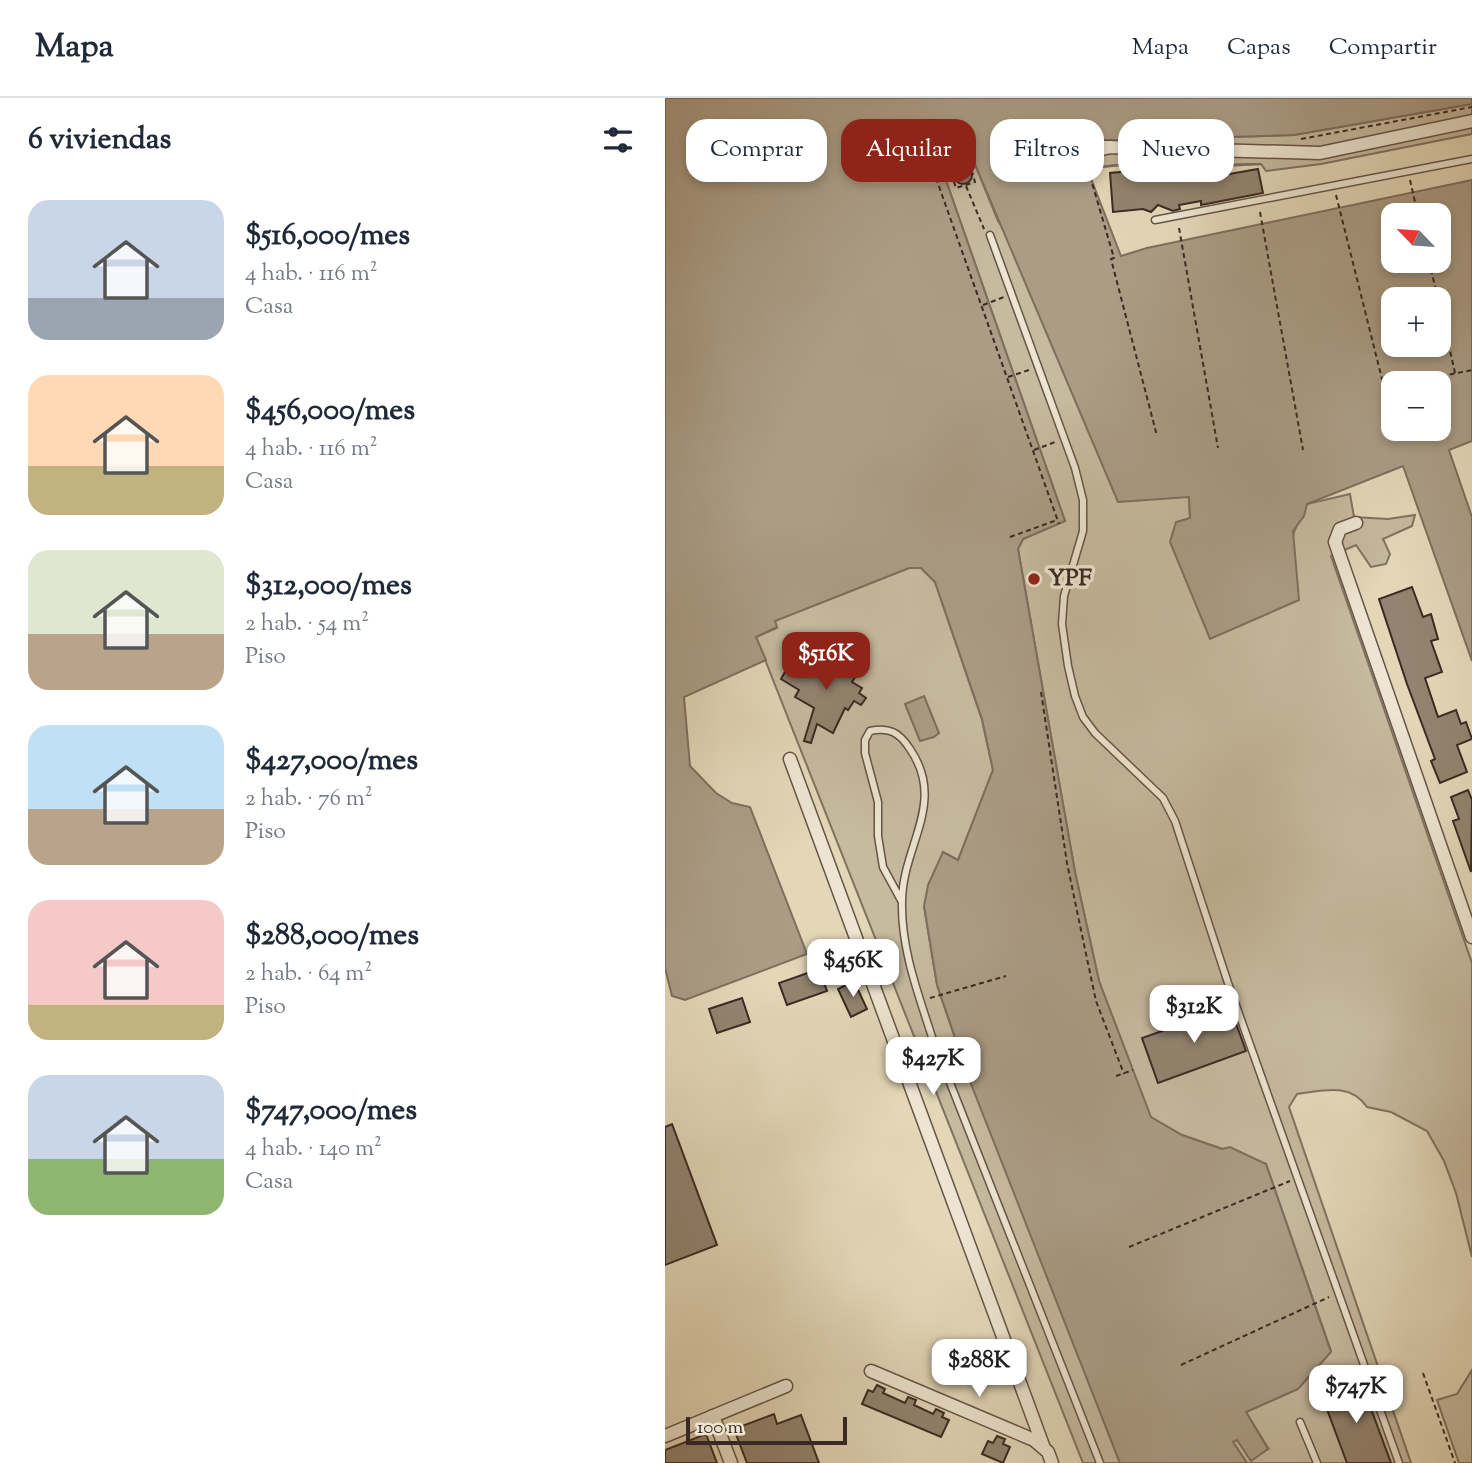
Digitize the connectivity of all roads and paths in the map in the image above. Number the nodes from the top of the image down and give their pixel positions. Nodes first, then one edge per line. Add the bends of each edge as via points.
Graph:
1 (1472, 107) edge
2 (1472, 121) edge
3 (1301, 139) dead end
4 (1111, 148) junction
5 (1472, 159) edge
6 (1410, 180) dead end
7 (937, 182) edge
8 (1092, 182) edge
9 (966, 185) junction
10 (1336, 195) dead end
11 (1415, 203) edge
12 (1260, 212) dead end
13 (1155, 220) dead end
14 (1179, 228) dead end
15 (990, 235) joint
16 (1012, 295) junction
17 (982, 306) junction
18 (1451, 356) edge
19 (1038, 367) junction
20 (1472, 370) edge
21 (1455, 373) junction
22 (1451, 374) edge
23 (1381, 375) edge
24 (1007, 378) junction
25 (1157, 436) dead end
26 (1064, 438) junction
27 (1218, 448) dead end
28 (1033, 450) junction
29 (1303, 450) dead end
30 (1058, 520) junction
31 (1356, 523) dead end
32 (1059, 524) dead end
33 (1010, 537) dead end
34 (1041, 692) dead end
35 (790, 759) dead end
36 (902, 902) junction
37 (1472, 937) edge
38 (1006, 976) dead end
39 (920, 1001) junction
40 (1133, 1070) dead end
41 (1124, 1074) junction
42 (1116, 1076) dead end
43 (1297, 1178) junction
44 (1129, 1247) dead end
45 (1338, 1292) junction
46 (1181, 1365) dead end
47 (871, 1371) dead end
48 (1423, 1373) dead end
49 (786, 1385) dead end
50 (713, 1416) junction
51 (1300, 1422) dead end
52 (665, 1436) edge
53 (1044, 1447) junction
54 (731, 1463) edge
55 (1052, 1463) edge
56 (1100, 1463) edge
57 (1317, 1463) edge
58 (1399, 1463) edge
59 (1455, 1463) edge

1 - 3 path
2 - 4 street via 1320,153
4 - 4 street via 1104,147 1028,148 1034,164
5 - 13 lane
6 - 11 path
7 - 17 path
8 - 25 path
9 - 9 path via 956,188 948,164 955,159 968,158 975,182
9 - 15 path
10 - 23 path
12 - 29 path
14 - 27 path
15 - 16 lane
16 - 17 path
16 - 19 lane
17 - 24 path
18 - 21 path
19 - 24 path
19 - 26 lane
20 - 21 path
21 - 22 path
24 - 28 path
26 - 28 path
26 - 43 lane via 1080,485 1084,514 1062,624 1075,696 1095,733 1163,798 1175,821
28 - 30 path
30 - 32 path
30 - 33 path
31 - 37 street via 1340,529 1335,542
34 - 41 path via 1067,863 1096,1001
35 - 53 street
36 - 36 lane via 926,790 916,757 897,733 883,729 870,731 865,753 878,802 883,867
36 - 39 lane via 906,952
38 - 39 path
39 - 56 lane
40 - 41 path
41 - 42 path
43 - 44 path
43 - 45 lane
45 - 46 path
45 - 58 lane
47 - 53 street
48 - 59 path
49 - 50 street
50 - 52 street
50 - 54 street
51 - 57 lane
53 - 55 street

